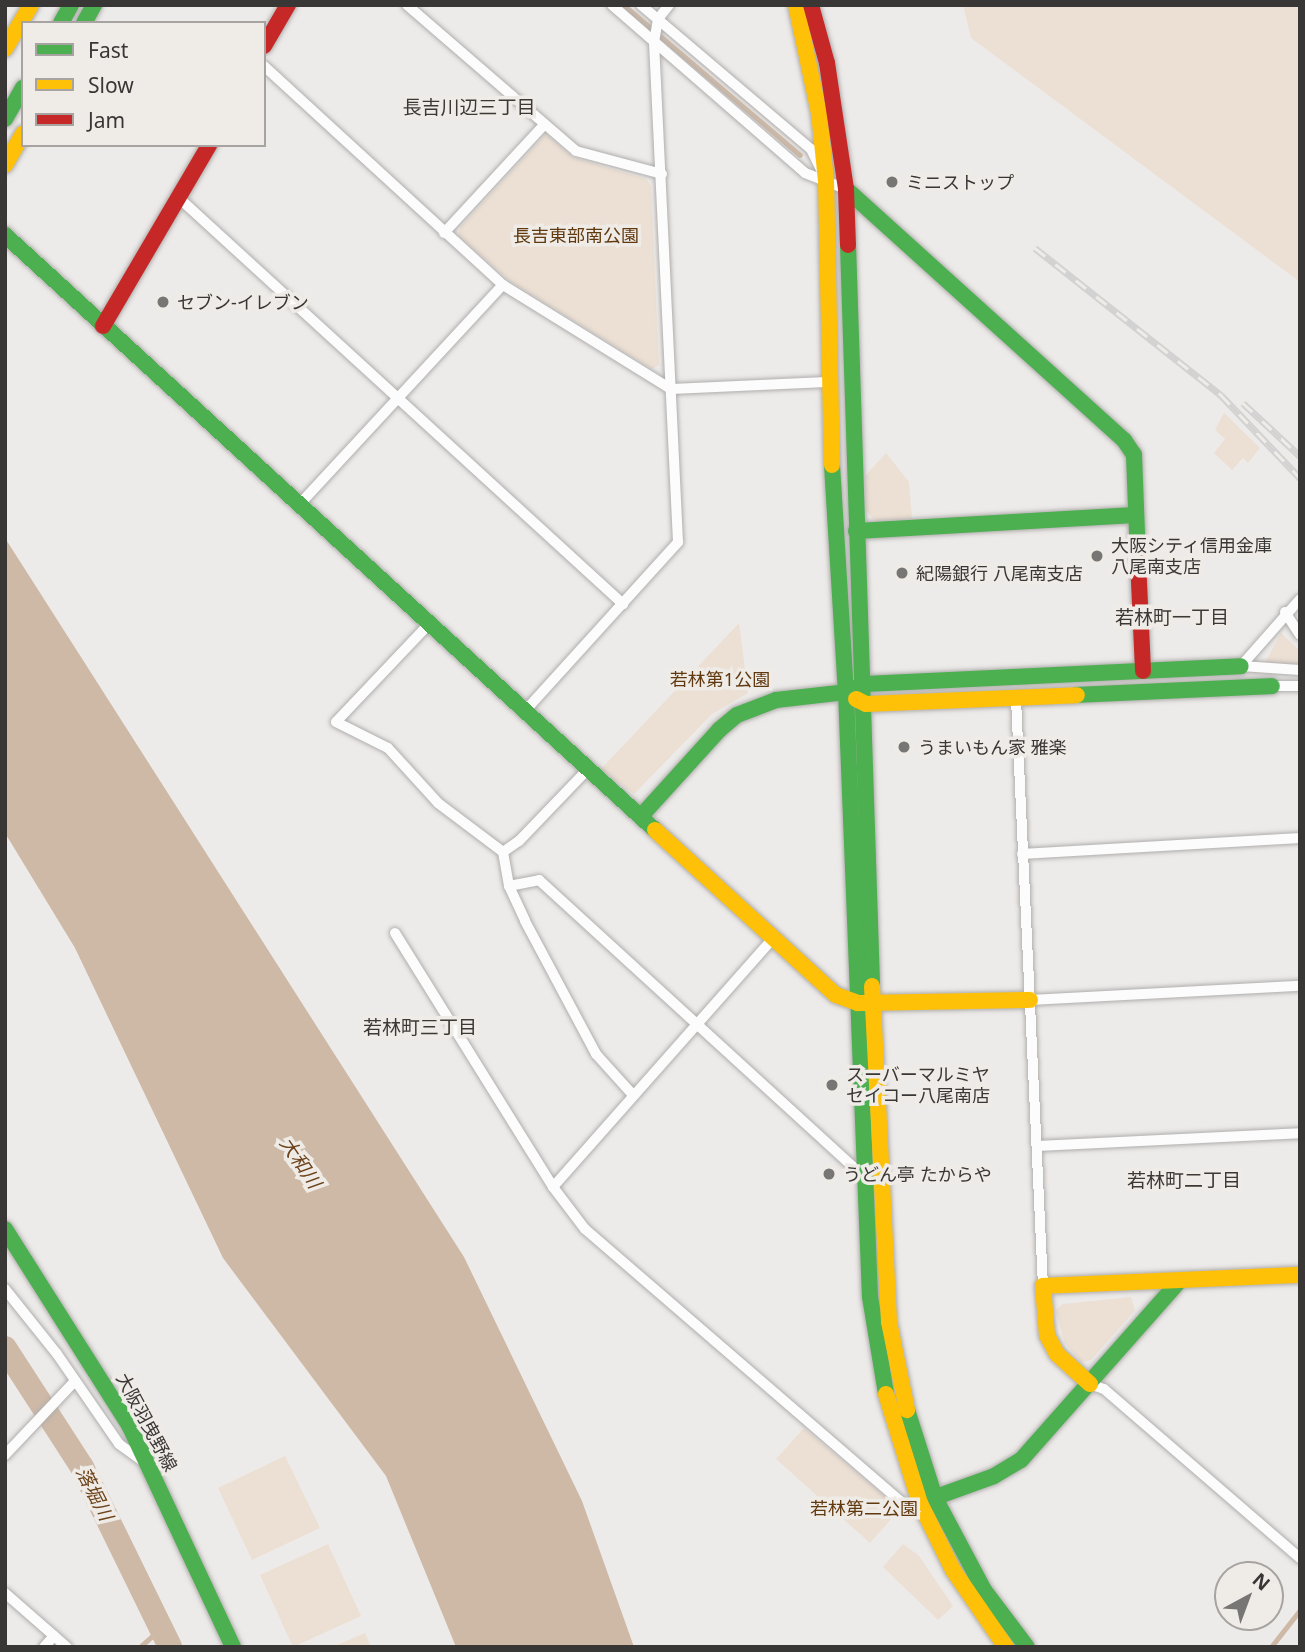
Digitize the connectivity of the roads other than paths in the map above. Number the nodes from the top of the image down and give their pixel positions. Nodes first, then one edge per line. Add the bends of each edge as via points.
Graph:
1 (32, 5) edge
2 (71, 5) edge
3 (94, 5) edge
4 (407, 5) edge
5 (612, 5) edge
6 (642, 5) edge
7 (669, 5) edge
8 (796, 5) edge
9 (811, 5) edge
10 (284, 7) edge
11 (658, 19) junction
12 (22, 21) edge
13 (62, 21) edge
14 (85, 21) edge
15 (21, 23) edge
16 (266, 42) edge
17 (654, 42) junction
18 (5, 49) edge
19 (266, 68) edge
20 (21, 91) edge
21 (5, 119) edge
22 (544, 125) junction
23 (21, 137) edge
24 (208, 147) edge
25 (5, 165) edge
26 (662, 174) junction
27 (826, 181) junction
28 (846, 189) junction
29 (179, 198) junction
30 (444, 233) junction
31 (5, 235) edge
32 (503, 285) junction
33 (103, 326) junction
34 (827, 382) junction
35 (671, 389) junction
36 (399, 399) junction
37 (298, 506) junction
38 (1136, 515) junction
39 (856, 531) junction
40 (1300, 599) edge
41 (623, 604) junction
42 (1285, 612) junction
43 (429, 624) junction
44 (1300, 635) edge
45 (1241, 666) junction
46 (1300, 670) edge
47 (1143, 671) junction
48 (865, 684) junction
49 (1272, 686) joint
50 (1300, 687) edge
51 (846, 692) junction
52 (1016, 699) junction
53 (866, 704) junction
54 (525, 711) junction
55 (589, 768) junction
56 (642, 815) junction
57 (1300, 838) edge
58 (503, 852) junction
59 (1022, 854) junction
60 (509, 886) junction
61 (395, 933) dead end
62 (773, 939) junction
63 (1300, 986) edge
64 (1030, 1000) junction
65 (865, 1003) junction
66 (695, 1023) junction
67 (633, 1095) junction
68 (1300, 1133) edge
69 (1037, 1146) junction
70 (864, 1177) junction
71 (553, 1187) junction
72 (5, 1228) edge
73 (1300, 1275) edge
74 (1180, 1280) junction
75 (1043, 1286) junction
76 (5, 1289) edge
77 (75, 1381) junction
78 (1090, 1384) junction
79 (5, 1455) edge
80 (150, 1466) junction
81 (927, 1500) junction
82 (1300, 1558) edge
83 (5, 1593) edge
84 (54, 1636) junction
85 (44, 1647) edge
86 (68, 1647) edge
87 (233, 1647) edge
88 (1006, 1647) edge
89 (1027, 1647) edge

1 - 12 main road
2 - 13 main road
3 - 14 main road
4 - 22 street
5 - 17 street
6 - 11 street
7 - 11 street
8 - 27 main road via 819,113
9 - 28 main road via 827,63
10 - 16 main road
11 - 17 street
11 - 27 street via 811,149
15 - 18 main road
17 - 26 street
17 - 27 street via 805,173
19 - 30 street
20 - 21 main road
22 - 26 street via 576,152
22 - 30 street
23 - 25 main road
24 - 29 main road
26 - 35 street
27 - 28 street
27 - 34 main road
28 - 38 main road via 1125,440 1134,455
28 - 39 main road
29 - 33 main road
29 - 36 street
30 - 32 street
31 - 33 main road
32 - 35 street
32 - 36 street
33 - 37 main road
34 - 35 street
34 - 51 main road
35 - 41 street via 678,542
36 - 37 street
36 - 41 street
37 - 43 main road
38 - 39 main road
38 - 47 main road
39 - 48 main road
40 - 42 street
41 - 54 street
42 - 44 street
42 - 45 street
43 - 54 main road
43 - 58 street via 336,722 388,748 438,803
45 - 46 street
45 - 47 main road
47 - 48 main road
48 - 51 main road
48 - 53 main road
49 - 50 street
49 - 52 main road
51 - 53 main road
51 - 56 main road via 776,700 737,715
51 - 65 main road
52 - 53 main road
52 - 59 street
53 - 65 main road
54 - 55 main road
55 - 56 main road
55 - 58 street
56 - 62 main road
57 - 59 street
58 - 60 street
59 - 64 street
60 - 66 street via 539,880
60 - 67 street via 596,1054
61 - 71 street
62 - 65 main road via 836,995
62 - 66 street
63 - 64 street
64 - 65 main road
64 - 69 street
65 - 70 main road
65 - 81 main road via 889,1322
66 - 67 street
66 - 70 street
67 - 71 street
68 - 69 street
69 - 75 street
70 - 81 main road via 877,1351 889,1409
71 - 81 street via 586,1229 900,1501 909,1506
72 - 80 main road, 大阪羽曳野線 via 95,1367
73 - 74 main road
74 - 75 main road
74 - 78 main road
75 - 78 main road via 1047,1335 1057,1354
76 - 77 street
77 - 79 street
77 - 80 street via 118,1444
78 - 81 main road via 1021,1460 994,1476
78 - 82 street via 1104,1389
80 - 87 main road, 大阪羽曳野線
81 - 88 main road via 953,1570
81 - 89 main road
83 - 84 street
84 - 85 street
84 - 86 street

